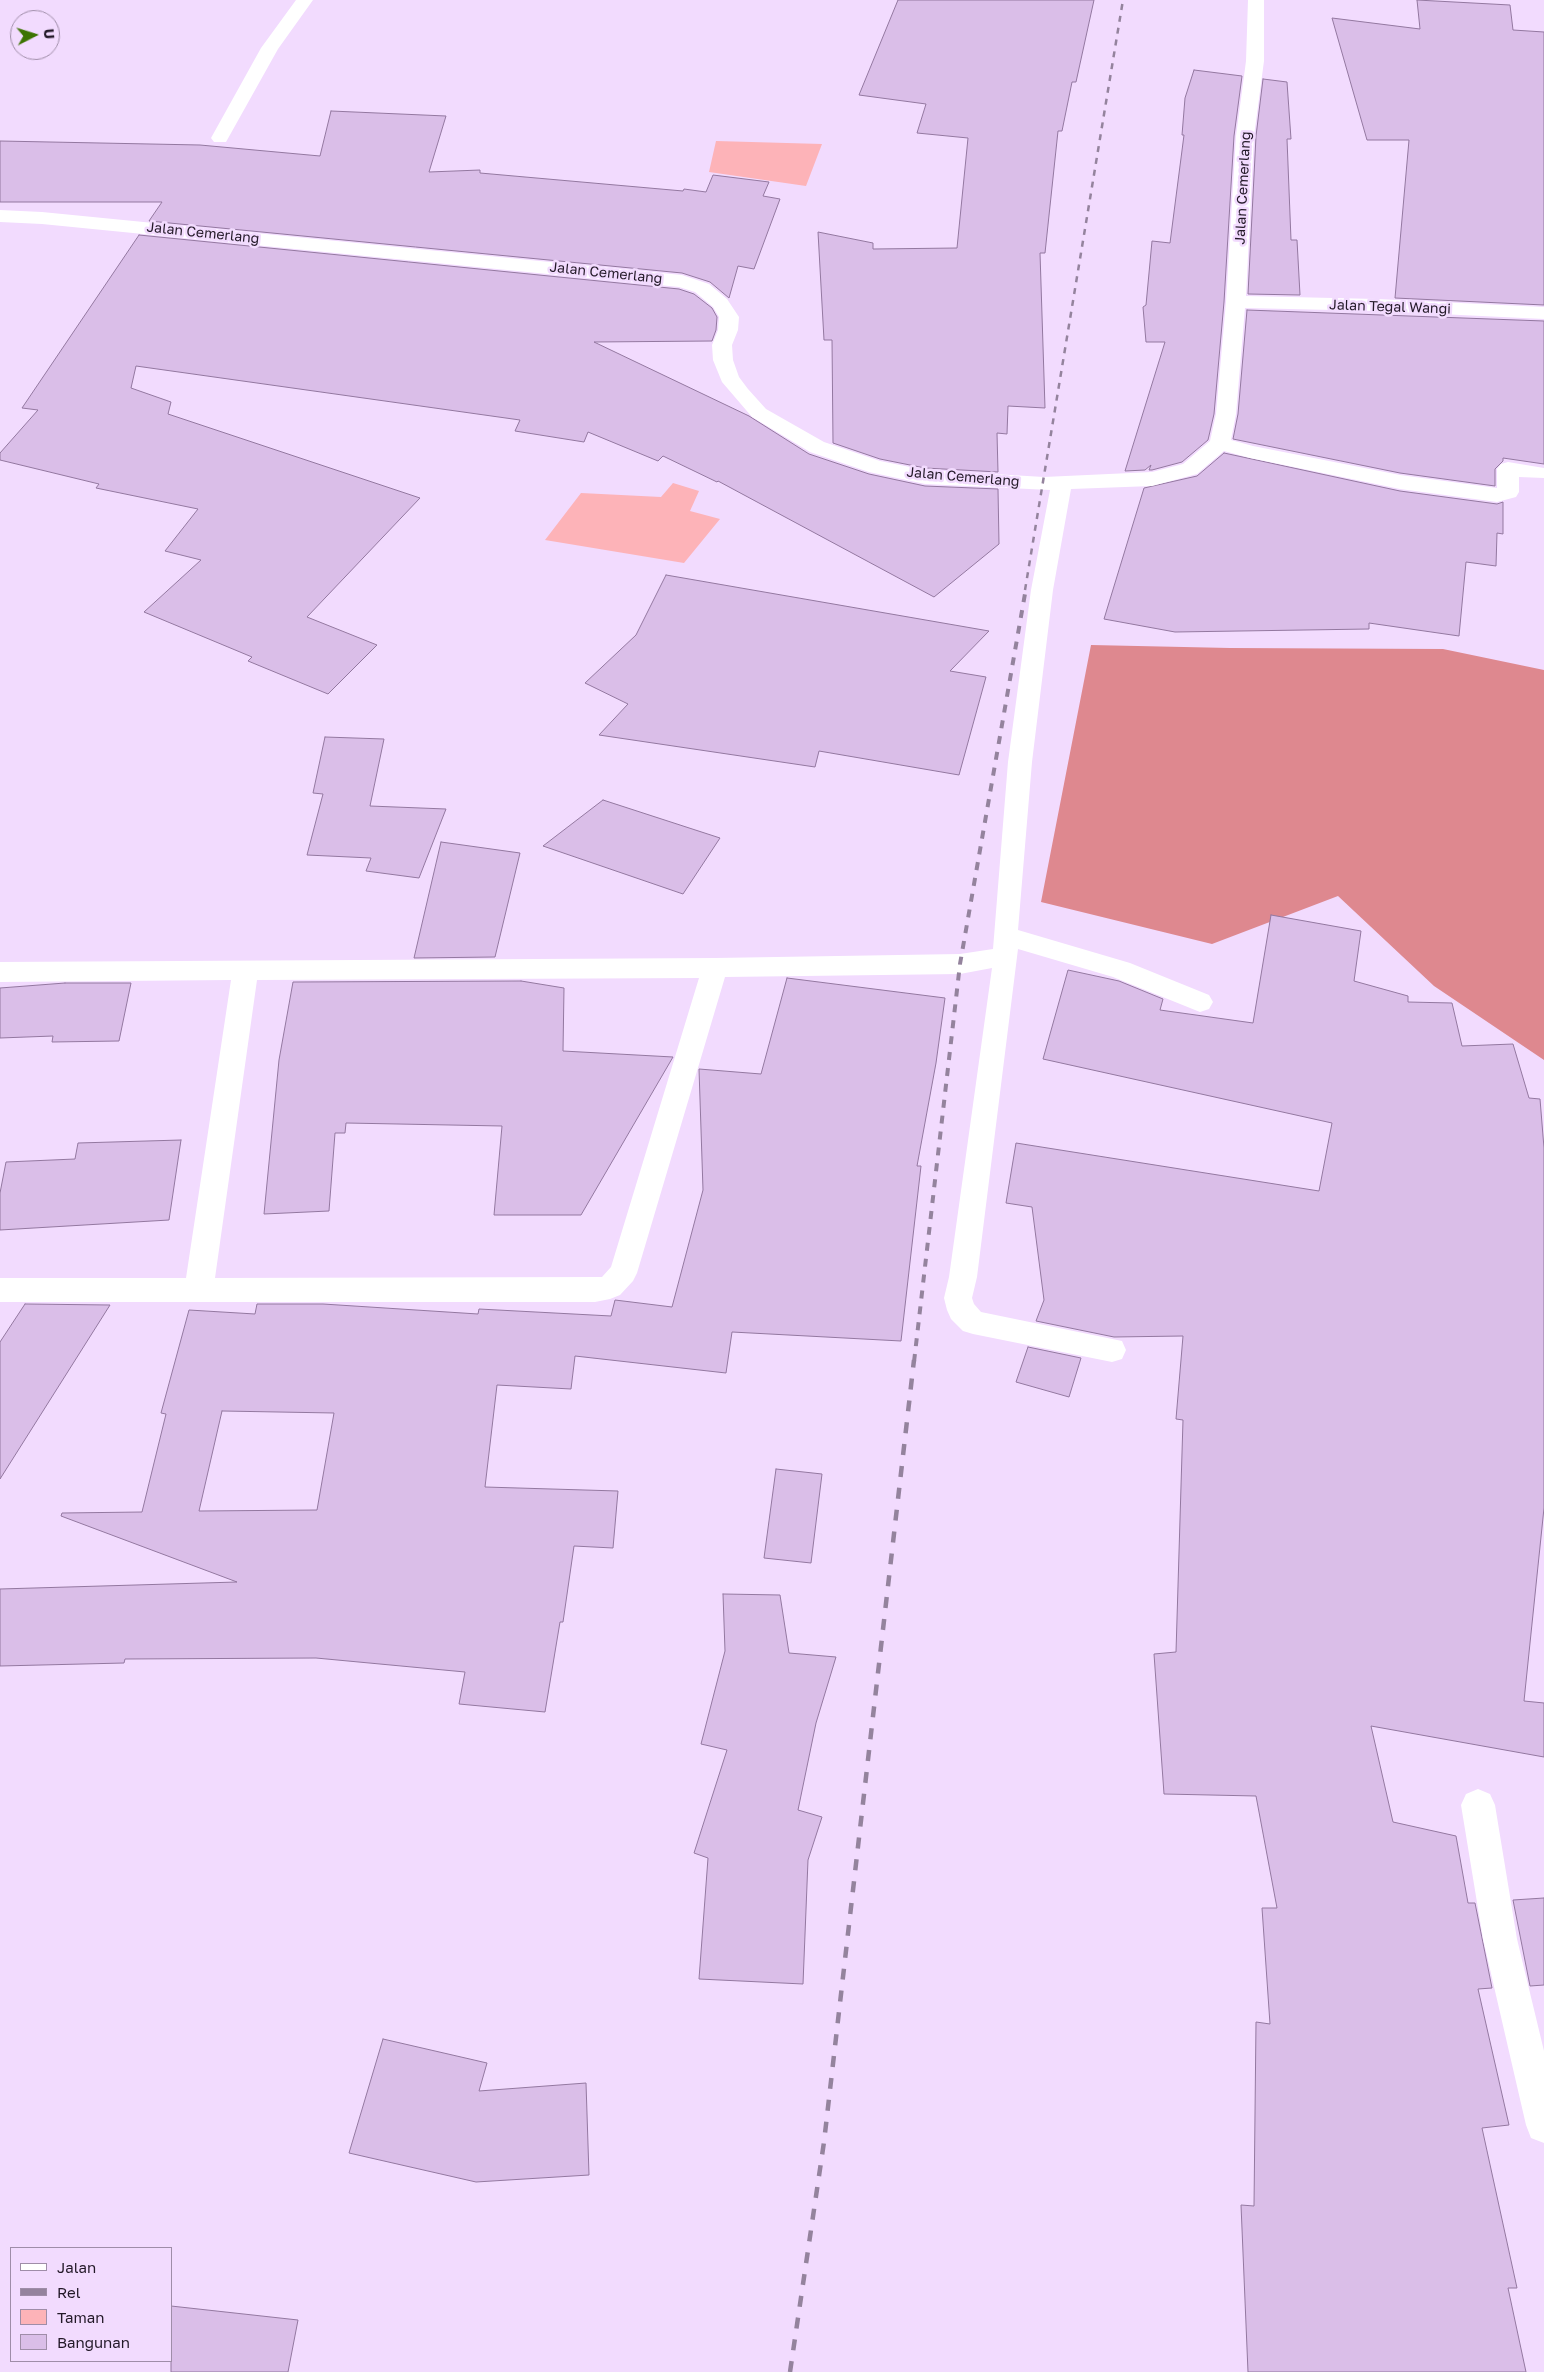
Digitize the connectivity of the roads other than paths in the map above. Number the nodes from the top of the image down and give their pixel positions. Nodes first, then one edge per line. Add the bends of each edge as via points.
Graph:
1 (305, 0) edge
2 (1256, 0) edge
3 (220, 138) dead end
4 (0, 216) edge
5 (1236, 302) junction
6 (1544, 313) edge
7 (1220, 443) junction
8 (1540, 473) dead end
9 (1062, 483) junction
10 (1005, 946) junction
11 (715, 968) junction
12 (245, 971) junction
13 (0, 972) edge
14 (1200, 1002) dead end
15 (199, 1289) junction
16 (0, 1290) edge
17 (1112, 1350) dead end
18 (1478, 1805) dead end
19 (1544, 2125) edge

1 - 3 street via 270,48
2 - 5 street, Jalan Cemerlang via 1255,61 1245,136
4 - 9 street, Jalan Cemerlang via 682,281 702,288 720,303 729,317 722,345 723,360 729,378 741,393 759,414 817,447 876,467 925,476
5 - 6 street, Jalan Tegal Wangi
5 - 7 street, Jalan Cemerlang via 1226,414
7 - 8 street via 1400,482 1497,495 1508,492 1508,469
7 - 9 street, Jalan Cemerlang via 1190,469 1152,479
9 - 10 street via 1042,590 1020,762
10 - 11 street via 960,964
10 - 14 street via 1121,970
10 - 17 street via 958,1298 961,1310 973,1322
11 - 12 street
11 - 15 street via 623,1274 610,1287 595,1290
12 - 13 street
12 - 15 street
15 - 16 street
18 - 19 street via 1500,1939

